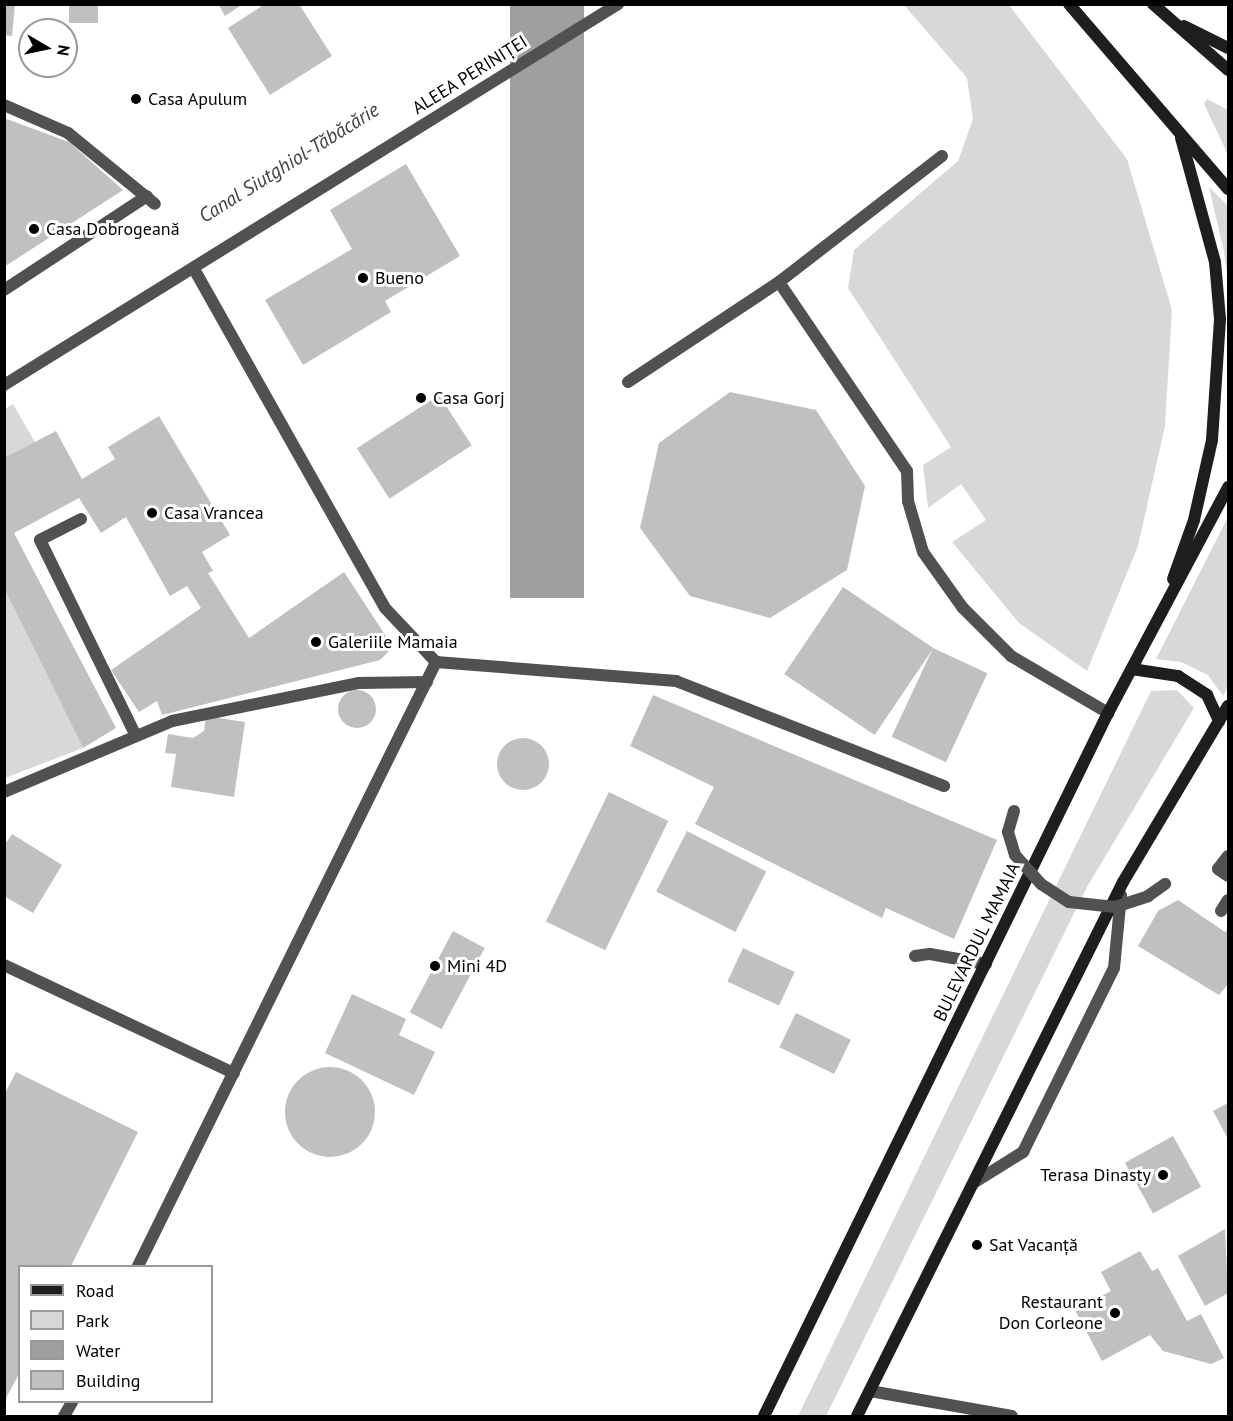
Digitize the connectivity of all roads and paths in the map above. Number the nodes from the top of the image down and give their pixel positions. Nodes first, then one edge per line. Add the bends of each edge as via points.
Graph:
1 (618, 4) edge
2 (1069, 4) edge
3 (1153, 4) edge
4 (1167, 17) junction
5 (1228, 48) edge
6 (1228, 70) edge
7 (4, 105) edge
8 (1181, 138) junction
9 (942, 156) dead end
10 (1228, 189) edge
11 (194, 269) junction
12 (779, 282) junction
13 (4, 290) edge
14 (628, 382) dead end
15 (4, 385) edge
16 (1228, 487) edge
17 (81, 519) dead end
18 (436, 662) junction
19 (1132, 669) junction
20 (427, 682) junction
21 (1228, 706) edge
22 (1108, 713) junction
23 (1219, 721) junction
24 (136, 736) junction
25 (944, 786) dead end
26 (4, 792) edge
27 (1014, 811) dead end
28 (1228, 855) edge
29 (1228, 876) edge
30 (1123, 882) junction
31 (1165, 884) dead end
32 (1228, 900) edge
33 (1221, 911) dead end
34 (915, 956) dead end
35 (986, 964) junction
36 (4, 965) edge
37 (234, 1072) junction
38 (975, 1182) junction
39 (138, 1265) edge
40 (870, 1391) junction
41 (764, 1416) edge
42 (857, 1416) edge
43 (1011, 1416) edge

1 - 11 street, ALEEA PERINIȚEI
2 - 8 main road
3 - 4 main road
4 - 5 main road
4 - 6 main road
7 - 13 street via 68,133 151,200
8 - 10 main road
8 - 22 main road via 1215,262 1220,319 1212,440 1194,520 1168,590
9 - 12 street
11 - 15 street, ALEEA PERINIȚEI
11 - 18 street via 385,608
12 - 14 street
12 - 22 street via 907,471 908,501 923,552 963,609 1011,656
16 - 19 main road, BULEVARDUL MAMAIA
17 - 24 street via 40,540
18 - 20 street
18 - 25 street via 676,681
19 - 22 main road, BULEVARDUL MAMAIA
19 - 23 main road via 1178,676 1207,694
20 - 24 street via 359,683 172,721
20 - 37 street
21 - 23 main road
22 - 35 main road, BULEVARDUL MAMAIA
23 - 30 main road
24 - 26 street
27 - 31 street, bridge via 1008,831 1015,855 1041,884 1069,902 1114,907 1148,896
28 - 29 street via 1218,869
30 - 38 main road
30 - 38 street via 1114,968 1023,1152
32 - 33 street
34 - 35 street via 930,954
35 - 41 main road, BULEVARDUL MAMAIA
36 - 37 street
37 - 39 street
38 - 40 main road
40 - 42 main road
40 - 43 street

